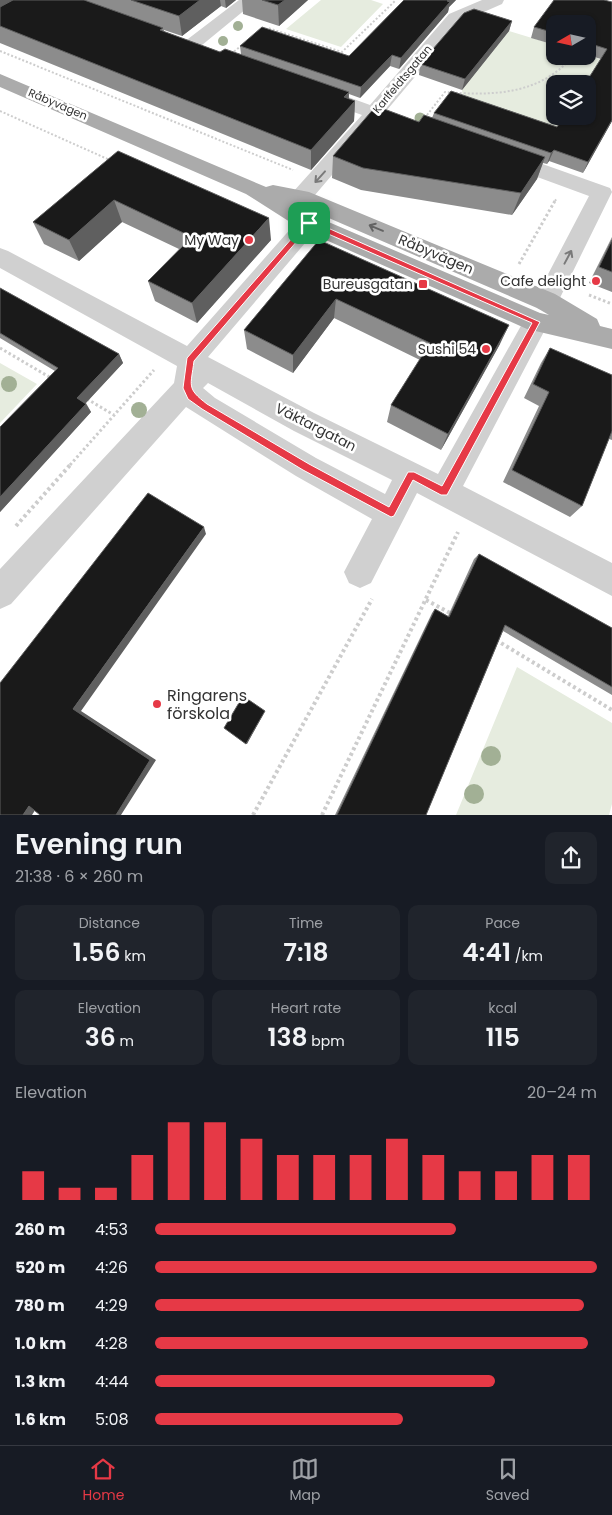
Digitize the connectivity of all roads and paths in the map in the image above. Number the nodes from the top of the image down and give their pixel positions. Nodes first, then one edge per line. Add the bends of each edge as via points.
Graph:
1 (249, 0) edge
2 (396, 0) edge
3 (496, 0) edge
4 (262, 29) edge
5 (172, 40) edge
6 (247, 42) edge
7 (190, 46) junction
8 (225, 59) joint
9 (563, 65) edge
10 (0, 80) edge
11 (299, 86) edge
12 (373, 112) junction
13 (421, 129) joint
14 (489, 152) edge
15 (612, 172) edge
16 (568, 181) junction
17 (254, 188) junction
18 (607, 195) edge
19 (301, 196) junction
20 (309, 223) junction
21 (0, 257) edge
22 (518, 265) dead end
23 (541, 311) junction
24 (611, 339) edge
25 (0, 348) edge
26 (188, 367) junction
27 (57, 382) edge
28 (81, 396) edge
29 (114, 415) junction
30 (411, 475) junction
31 (444, 492) junction
32 (391, 513) junction
33 (459, 528) dead end
34 (13, 530) dead end
35 (612, 580) edge
36 (367, 584) joint
37 (0, 593) edge
38 (426, 600) junction
39 (450, 613) edge
40 (495, 640) edge
41 (612, 710) edge
42 (253, 815) edge
43 (322, 815) edge

1 - 7 street
2 - 4 path via 342,52 268,28
3 - 12 street, Karlfeldtsgatan via 455,18
5 - 7 street
6 - 8 path
7 - 8 street
9 - 13 path via 526,88 484,95 445,92
10 - 17 main road, Råbyvägen
11 - 12 street
12 - 13 street
12 -> 19 street, Karlfeldtsgatan
14 - 16 street
15 - 18 street
16 - 18 street
16 - 22 path
17 - 19 main road, Råbyvägen
17 - 20 main road, Råbyvägen
23 -> 18 street
23 -> 19 main road, Råbyvägen
20 - 23 main road, Råbyvägen
20 - 26 street
21 - 26 street, Väktargatan
23 - 24 main road, Råbyvägen
23 - 31 street
25 - 27 path
26 - 29 path
26 - 30 street, Väktargatan
26 - 32 street via 191,396 204,406
26 - 37 street
28 - 29 path
29 - 34 path
30 - 31 street, Väktargatan
30 - 32 street
31 - 35 street, Väktargatan
32 - 36 street
33 - 38 path
36 - 42 path
38 - 39 path
38 - 43 path
40 - 41 path

